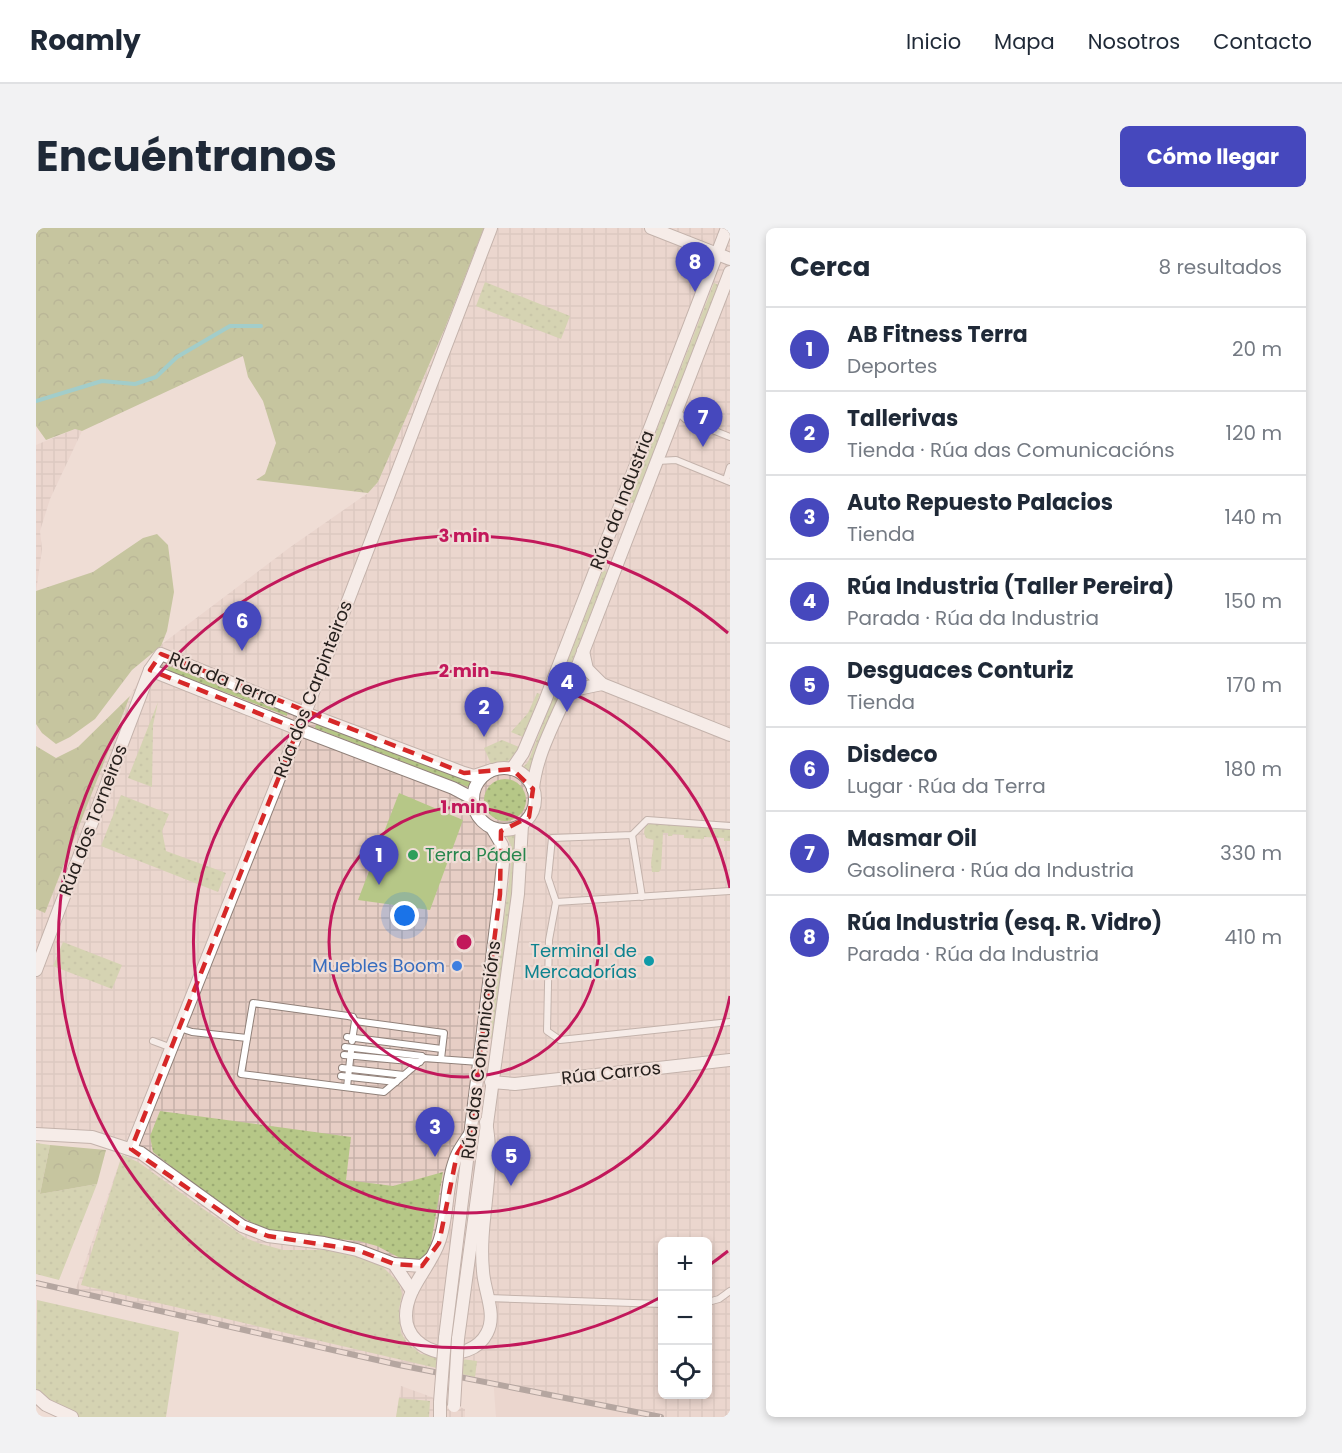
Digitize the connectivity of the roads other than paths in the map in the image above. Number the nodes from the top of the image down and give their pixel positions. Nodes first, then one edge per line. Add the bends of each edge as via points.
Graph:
1 (491, 228) edge
2 (651, 228) edge
3 (728, 228) edge
4 (717, 254) junction
5 (730, 259) edge
6 (730, 272) edge
7 (676, 410) junction
8 (730, 437) edge
9 (656, 461) junction
10 (730, 467) edge
11 (728, 481) edge
12 (620, 507) junction
13 (636, 514) junction
14 (599, 561) junction
15 (615, 567) junction
16 (583, 651) junction
17 (150, 670) junction
18 (602, 684) junction
19 (568, 692) junction
20 (305, 712) junction
21 (298, 729) junction
22 (730, 735) edge
23 (512, 769) junction
24 (492, 770) junction
25 (533, 789) junction
26 (472, 798) junction
27 (522, 825) junction
28 (730, 826) edge
29 (492, 828) junction
30 (632, 835) junction
31 (730, 891) edge
32 (642, 897) junction
33 (556, 902) junction
34 (36, 970) edge
35 (355, 1021) junction
36 (730, 1022) edge
37 (180, 1028) junction
38 (350, 1037) junction
39 (247, 1038) junction
40 (153, 1041) dead end
41 (348, 1047) junction
42 (172, 1048) junction
43 (442, 1049) junction
44 (347, 1055) junction
45 (441, 1059) junction
46 (422, 1060) junction
47 (730, 1060) edge
48 (479, 1062) junction
49 (346, 1068) junction
50 (404, 1075) junction
51 (345, 1077) junction
52 (396, 1082) junction
53 (491, 1082) junction
54 (346, 1087) junction
55 (486, 1122) junction
56 (36, 1134) edge
57 (470, 1134) junction
58 (131, 1149) junction
59 (431, 1258) junction
60 (394, 1264) junction
61 (412, 1291) junction
62 (730, 1291) edge
63 (488, 1298) junction
64 (712, 1301) edge
65 (658, 1304) edge
66 (451, 1338) junction
67 (36, 1396) edge
68 (454, 1412) edge
69 (72, 1417) edge
70 (440, 1417) edge

1 - 20 street, Rúa dos Carpinteiros
2 - 4 street
3 - 4 street, Rúa da Industria
4 - 5 street
4 - 12 street, Rúa da Industria
6 - 7 street, Rúa da Industria
7 - 8 lane via 685,419
7 - 9 street, Rúa da Industria
9 - 11 lane via 676,460
9 - 13 street, Rúa da Industria
10 - 11 lane
12 - 13 street
12 - 14 street, Rúa da Industria
13 - 15 street, Rúa da Industria
14 - 15 street
14 - 23 street, Rúa da Industria via 545,701
15 - 16 street, Rúa da Industria
16 - 18 street via 588,669
16 - 19 street, Rúa da Industria
17 - 20 street, Rúa da Terra via 161,654
17 - 21 street, Rúa da Terra
17 - 34 street, Rúa dos Torneiros
18 - 19 street
18 - 22 street
19 - 25 street, Rúa da Industria via 543,750
20 - 21 street, Rúa dos Carpinteiros
20 - 24 street, Rúa da Terra via 464,774 474,776
21 - 26 street, Rúa da Terra
21 - 37 street, Rúa dos Carpinteiros
23 - 24 street
23 - 25 street via 528,780
24 - 26 street via 478,781
25 - 27 street, Rúa das Comunicacións via 533,808
26 - 29 street, Rúa das Comunicacións via 481,821
27 - 29 street via 502,831
27 - 53 street, Rúa das Comunicacións via 518,894
28 - 30 lane via 647,820
29 - 48 street, Rúa das Comunicacións via 502,845 503,864
30 - 32 lane
30 - 33 lane via 552,838 548,878
31 - 32 lane
32 - 33 lane
33 - 36 lane via 549,940 547,1031 560,1040
35 - 38 lane
35 - 39 lane via 348,1016 253,1003
35 - 43 lane via 444,1032
37 - 39 lane
37 - 42 street, Rúa dos Carpinteiros
38 - 41 lane
38 - 43 lane
39 - 54 lane via 241,1074
40 - 42 lane
41 - 44 lane
41 - 46 lane via 422,1056
42 - 58 street, Rúa dos Carpinteiros
43 - 45 lane
44 - 46 lane
44 - 49 lane
45 - 46 lane
45 - 48 lane
46 - 50 lane
47 - 53 street, Rúa Carros via 515,1084
48 - 57 street, Rúa das Comunicacións
49 - 50 lane
49 - 51 lane
50 - 52 lane
51 - 52 lane
51 - 54 lane
52 - 54 lane via 384,1092
53 - 55 street, Rúa das Comunicacións
55 - 63 street via 490,1167 481,1249
55 - 66 street, Rúa das Comunicacións
56 - 58 street via 92,1137
57 - 59 street via 457,1154 439,1243
57 - 66 street, Rúa das Comunicacións
58 - 60 street via 242,1226 268,1236 357,1250
59 - 60 street via 422,1266
59 - 61 street
60 - 61 street
61 - 63 street via 406,1317 410,1333 421,1345 449,1354 467,1351 487,1334 491,1323
62 - 64 lane
63 - 65 lane
66 - 68 street, Rúa das Comunicacións, bridge
66 - 70 street, Rúa das Comunicacións, bridge
67 - 69 street

